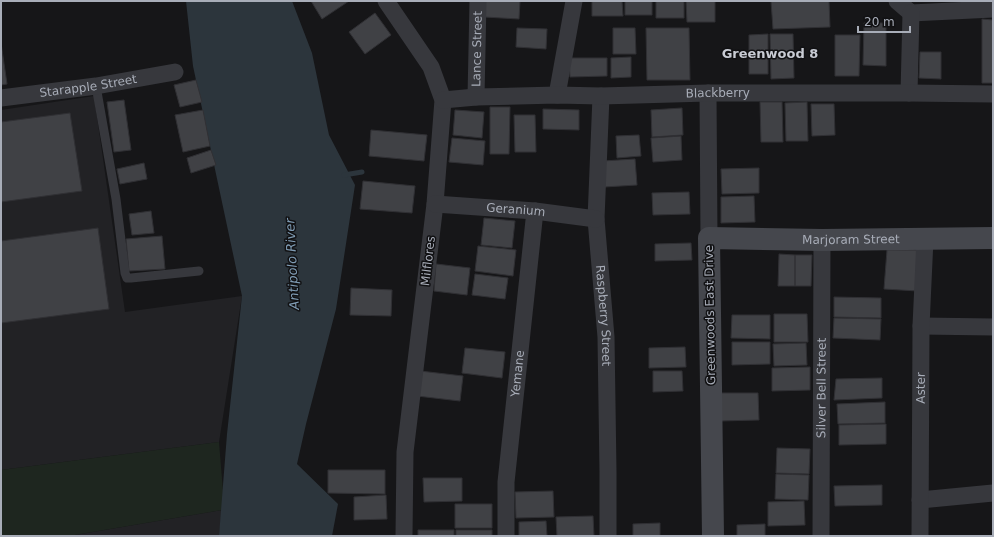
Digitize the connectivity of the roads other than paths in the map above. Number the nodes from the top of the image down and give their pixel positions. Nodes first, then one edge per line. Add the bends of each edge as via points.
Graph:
1 (386, 1) edge
2 (478, 1) edge
3 (574, 1) edge
4 (897, 1) edge
5 (993, 9) edge
6 (911, 13) junction
7 (175, 72) dead end
8 (96, 86) junction
9 (708, 93) junction
10 (909, 93) junction
11 (993, 94) edge
12 (558, 95) junction
13 (601, 96) junction
14 (476, 97) junction
15 (1, 98) edge
16 (443, 100) junction
17 (435, 204) junction
18 (535, 211) junction
19 (596, 219) junction
20 (709, 238) junction
21 (993, 238) edge
22 (925, 239) junction
23 (822, 240) junction
24 (199, 271) dead end
25 (921, 326) junction
26 (993, 327) edge
27 (993, 493) edge
28 (920, 500) junction
29 (404, 536) edge
30 (506, 536) edge
31 (608, 536) edge
32 (713, 536) edge
33 (821, 536) edge
34 (920, 536) edge

1 - 16 street, Milflores via 430,68
2 - 14 street, Lance Street
3 - 12 street
4 - 6 street
5 - 6 street
6 - 10 street
7 - 8 street, Starapple Street
8 - 15 street, Starapple Street
8 - 24 lane via 116,199 124,273 131,278
9 - 10 street, Blackberry
9 - 13 street, Blackberry
9 - 20 street, Greenwoods East Drive
10 - 11 street, Blackberry
12 - 13 street, Blackberry
12 - 14 street, Blackberry
13 - 19 street, Raspberry Street
14 - 16 street, Blackberry
16 - 17 street, Milflores
17 - 18 street, Geranium
17 - 29 street, Milflores via 406,452
18 - 19 street, Geranium
18 - 30 street, Yemane via 506,482
19 - 31 street, Raspberry Street via 606,337
20 - 23 street, Marjoram Street
20 - 32 street, Greenwoods East Drive
21 - 22 street, Marjoram Street
22 - 23 street, Marjoram Street
22 - 25 street, Aster
23 - 33 street, Silver Bell Street
25 - 26 street
25 - 28 street, Aster
27 - 28 street
28 - 34 street, Aster

